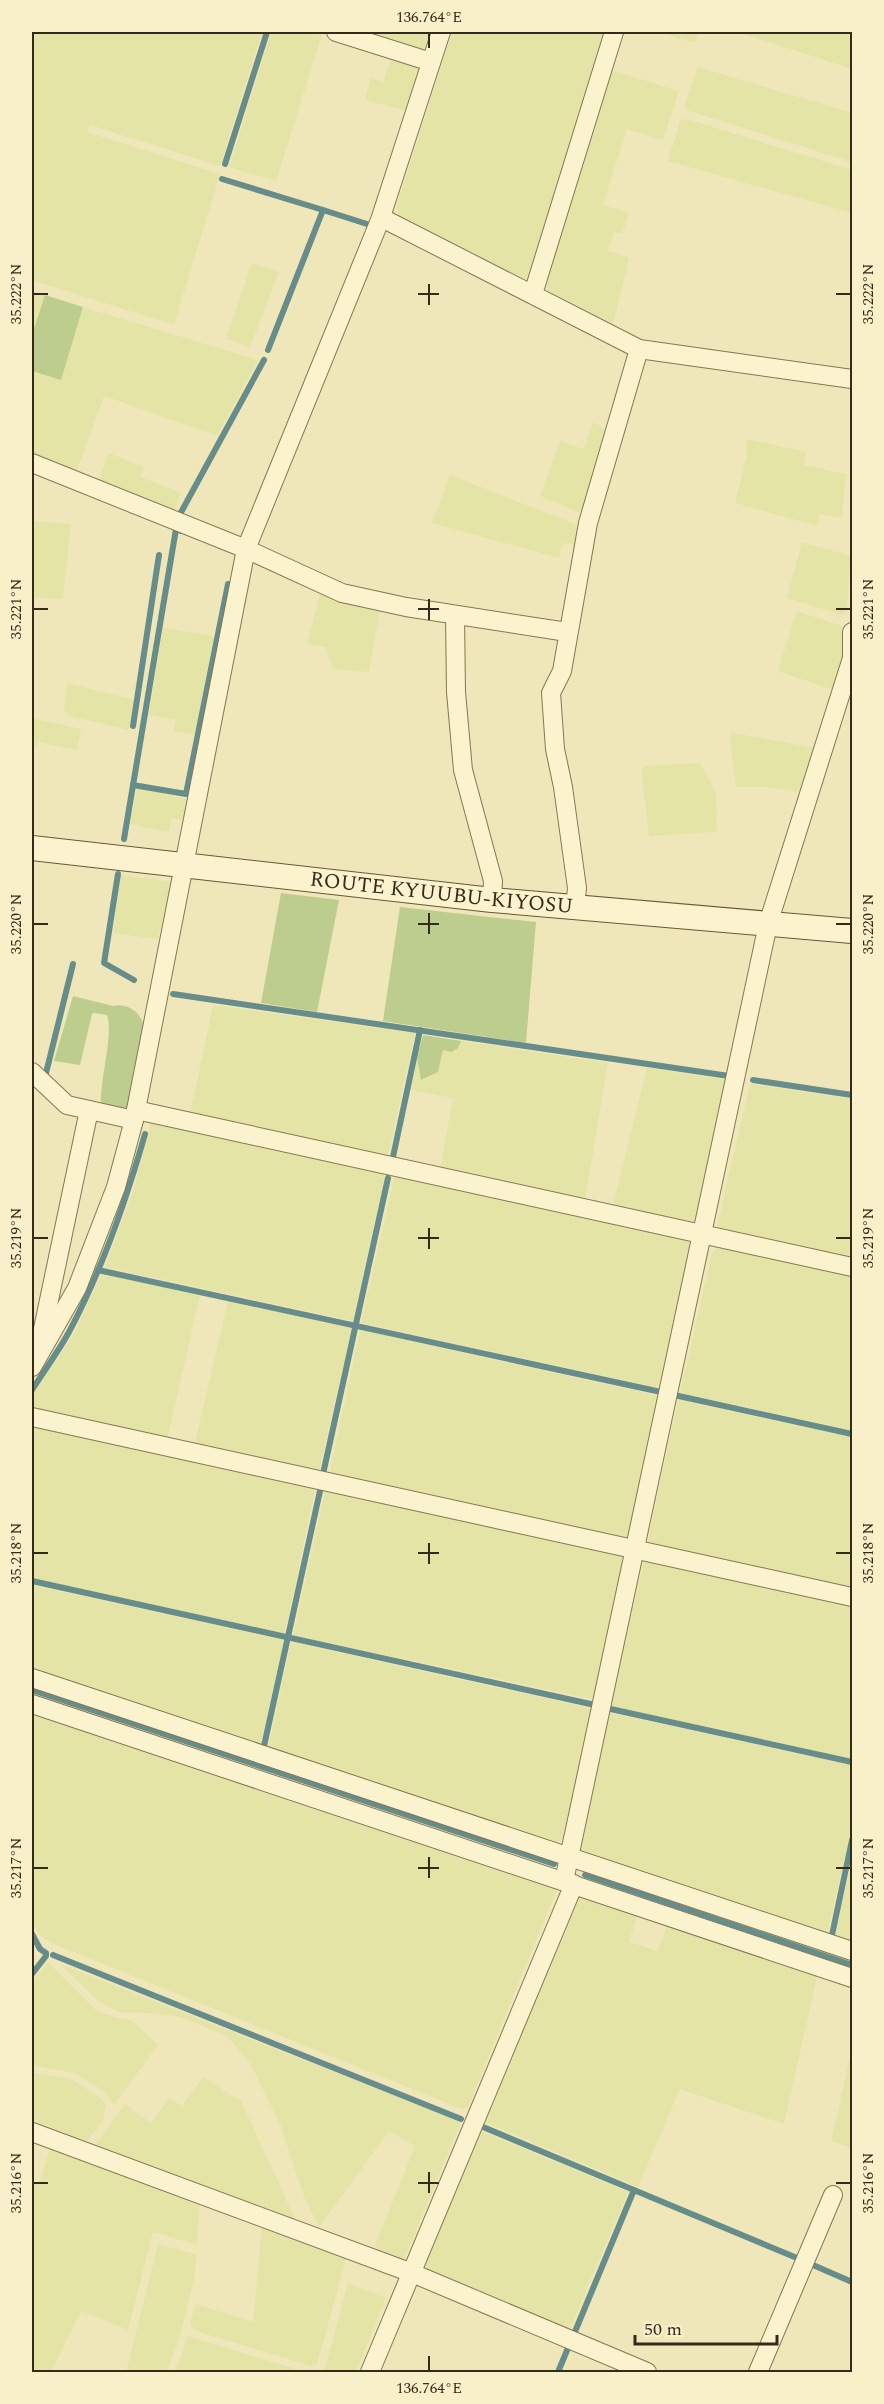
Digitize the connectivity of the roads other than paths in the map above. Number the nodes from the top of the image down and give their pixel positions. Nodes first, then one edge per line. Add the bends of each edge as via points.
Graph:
1 (336, 32) edge
2 (441, 32) edge
3 (614, 32) edge
4 (431, 62) junction
5 (381, 218) junction
6 (533, 294) junction
7 (639, 349) junction
8 (852, 379) edge
9 (32, 463) edge
10 (246, 549) junction
11 (455, 615) junction
12 (567, 632) junction
13 (852, 632) edge
14 (844, 710) edge
15 (32, 848) edge
16 (185, 865) junction
17 (492, 900) junction
18 (575, 907) junction
19 (768, 924) junction
20 (852, 931) edge
21 (32, 1072) edge
22 (89, 1110) junction
23 (135, 1115) junction
24 (702, 1234) junction
25 (852, 1267) edge
26 (34, 1362) edge
27 (32, 1417) edge
28 (634, 1550) junction
29 (852, 1597) edge
30 (32, 1678) edge
31 (32, 1704) edge
32 (569, 1857) junction
33 (569, 1882) junction
34 (852, 1951) edge
35 (852, 1978) edge
36 (32, 2132) edge
37 (833, 2194) dead end
38 (412, 2273) junction
39 (370, 2373) edge
40 (647, 2373) edge
41 (758, 2373) edge

1 - 4 street
2 - 4 street
3 - 6 street
4 - 5 street
5 - 6 street
5 - 10 street
6 - 7 street
7 - 8 street
7 - 12 street via 588,523
9 - 10 street
10 - 11 street via 342,593
10 - 16 street
11 - 12 street
11 - 17 street via 463,770 493,881
12 - 18 street via 562,671 551,693 555,749 577,888
13 - 14 street
14 - 19 street
15 - 16 main road, ROUTE KYUUBU-KIYOSU
16 - 17 main road, ROUTE KYUUBU-KIYOSU
16 - 23 street
17 - 18 main road, ROUTE KYUUBU-KIYOSU
18 - 19 main road, ROUTE KYUUBU-KIYOSU
19 - 20 main road, ROUTE KYUUBU-KIYOSU
19 - 24 street
21 - 22 street via 67,1105
22 - 23 street
22 - 26 street
23 - 24 street
23 - 26 street via 116,1187 77,1288
24 - 25 street
24 - 28 street
27 - 28 street
28 - 29 street
28 - 32 street
30 - 32 street
31 - 33 street
32 - 33 street
32 - 34 street
33 - 35 street
33 - 38 street
36 - 38 street
37 - 41 street
38 - 39 street
38 - 40 street

